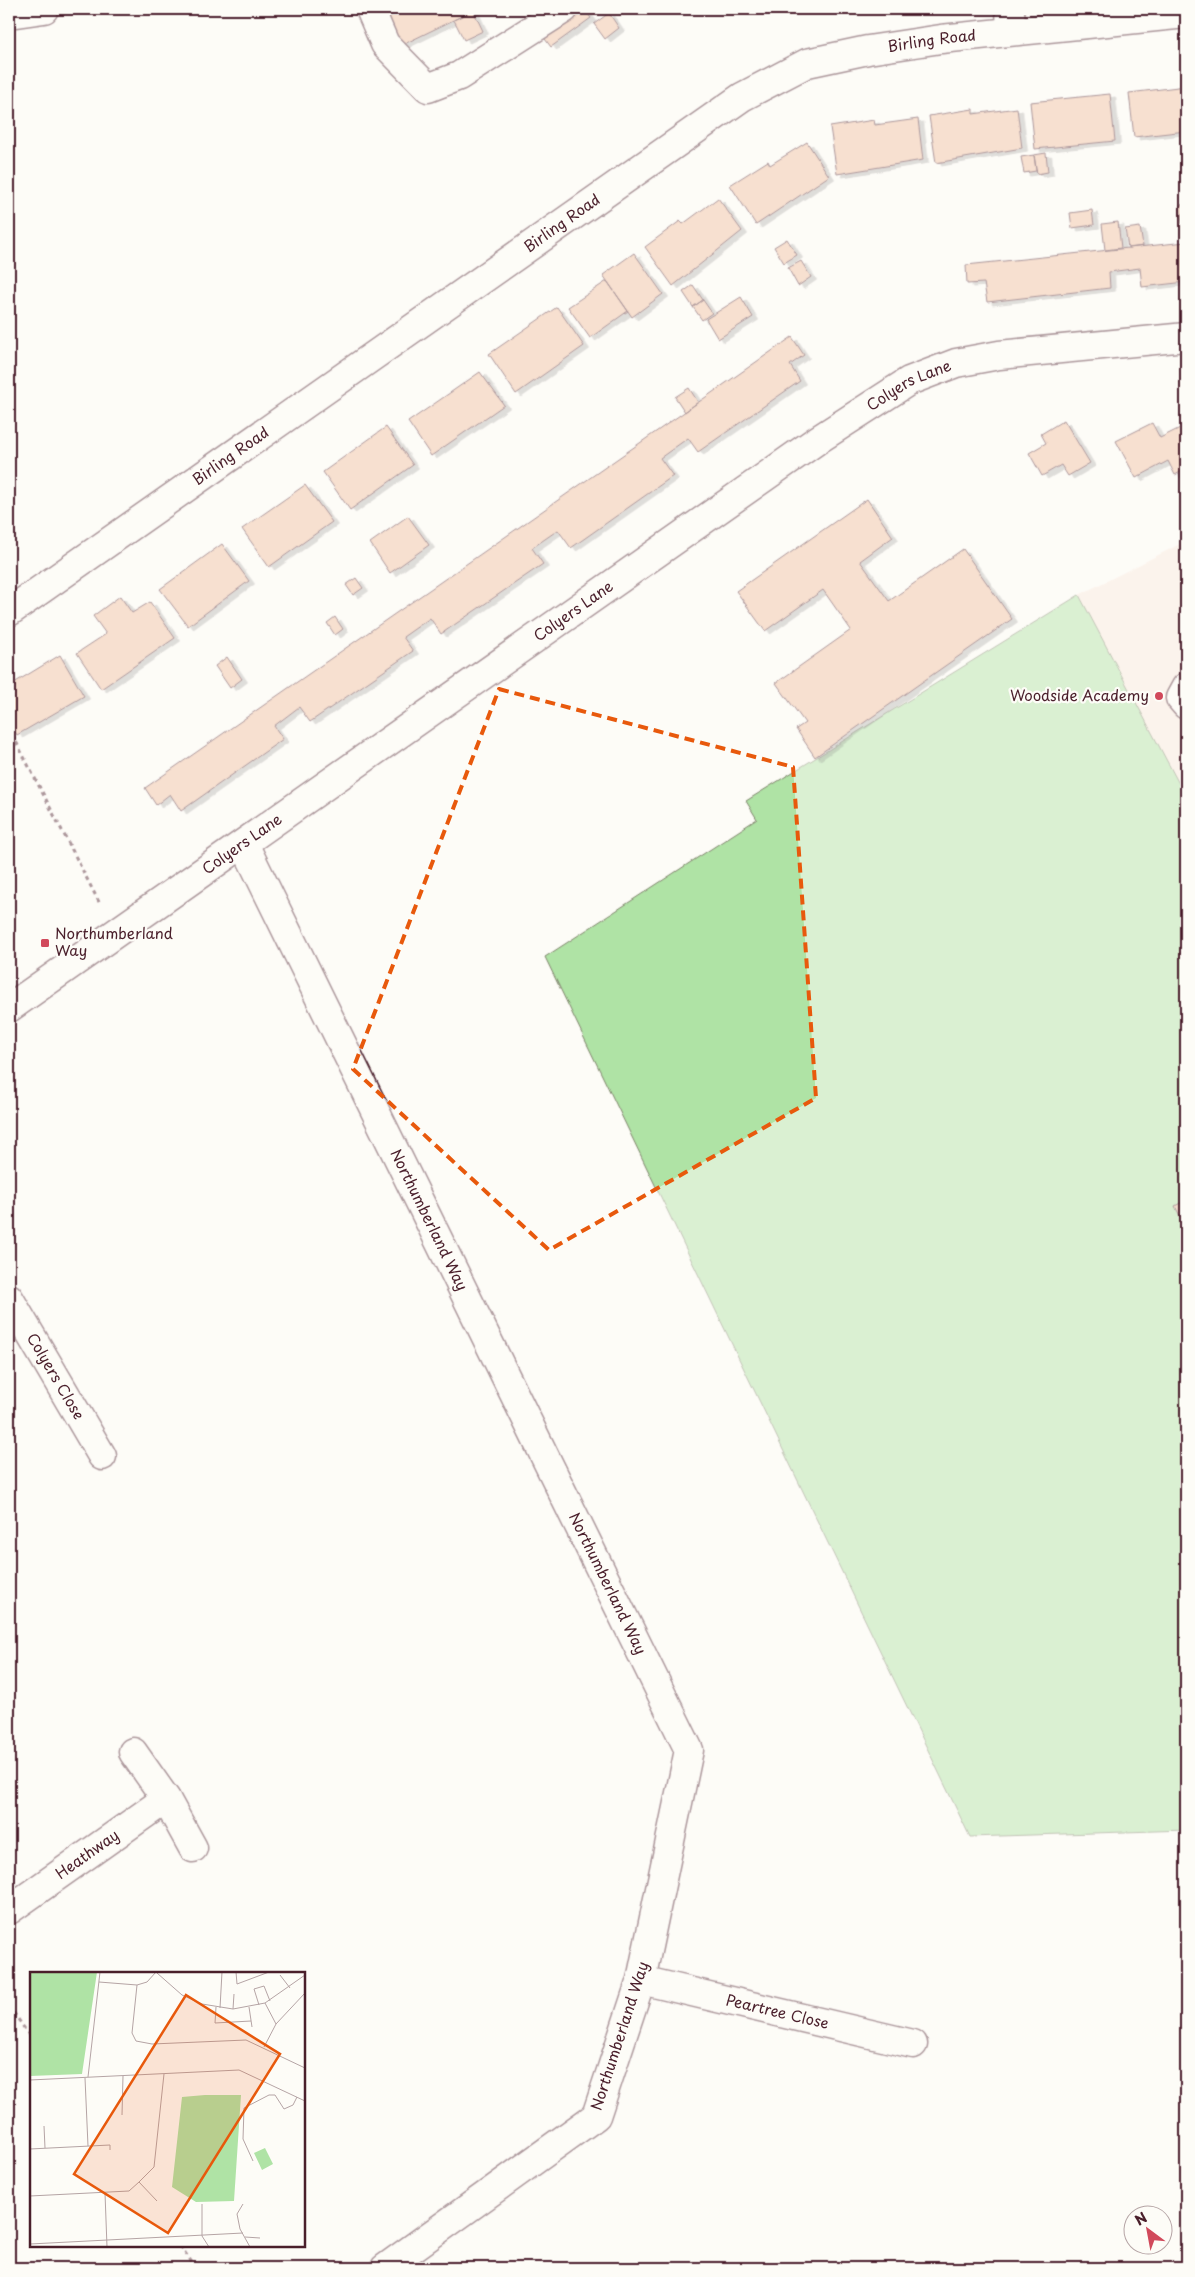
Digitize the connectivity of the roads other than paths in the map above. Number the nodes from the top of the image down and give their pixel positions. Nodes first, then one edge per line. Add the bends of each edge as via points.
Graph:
1 (44, 9) edge
2 (370, 9) edge
3 (564, 9) edge
4 (9, 14) edge
5 (1186, 14) edge
6 (1011, 20) edge
7 (1186, 337) edge
8 (9, 612) edge
9 (1186, 687) edge
10 (1186, 705) edge
11 (244, 844) junction
12 (9, 1008) edge
13 (9, 1298) edge
14 (102, 1456) dead end
15 (133, 1752) dead end
16 (166, 1799) junction
17 (193, 1848) dead end
18 (9, 1910) edge
19 (641, 1980) junction
20 (913, 2044) dead end
21 (385, 2268) edge

1 - 4 street
2 - 3 street via 385,44 428,88 459,76
5 - 6 street, Birling Road
6 - 8 street, Birling Road via 807,64 742,96
7 - 11 street, Colyers Lane via 999,355 956,363 909,381 816,441
9 - 10 street via 1180,698
11 - 12 street, Colyers Lane
11 - 19 street, Northumberland Way via 689,1750
13 - 14 street, Colyers Close
15 - 16 street
16 - 17 street
16 - 18 street, Heathway
19 - 20 street, Peartree Close
19 - 21 street, Northumberland Way via 596,2116

